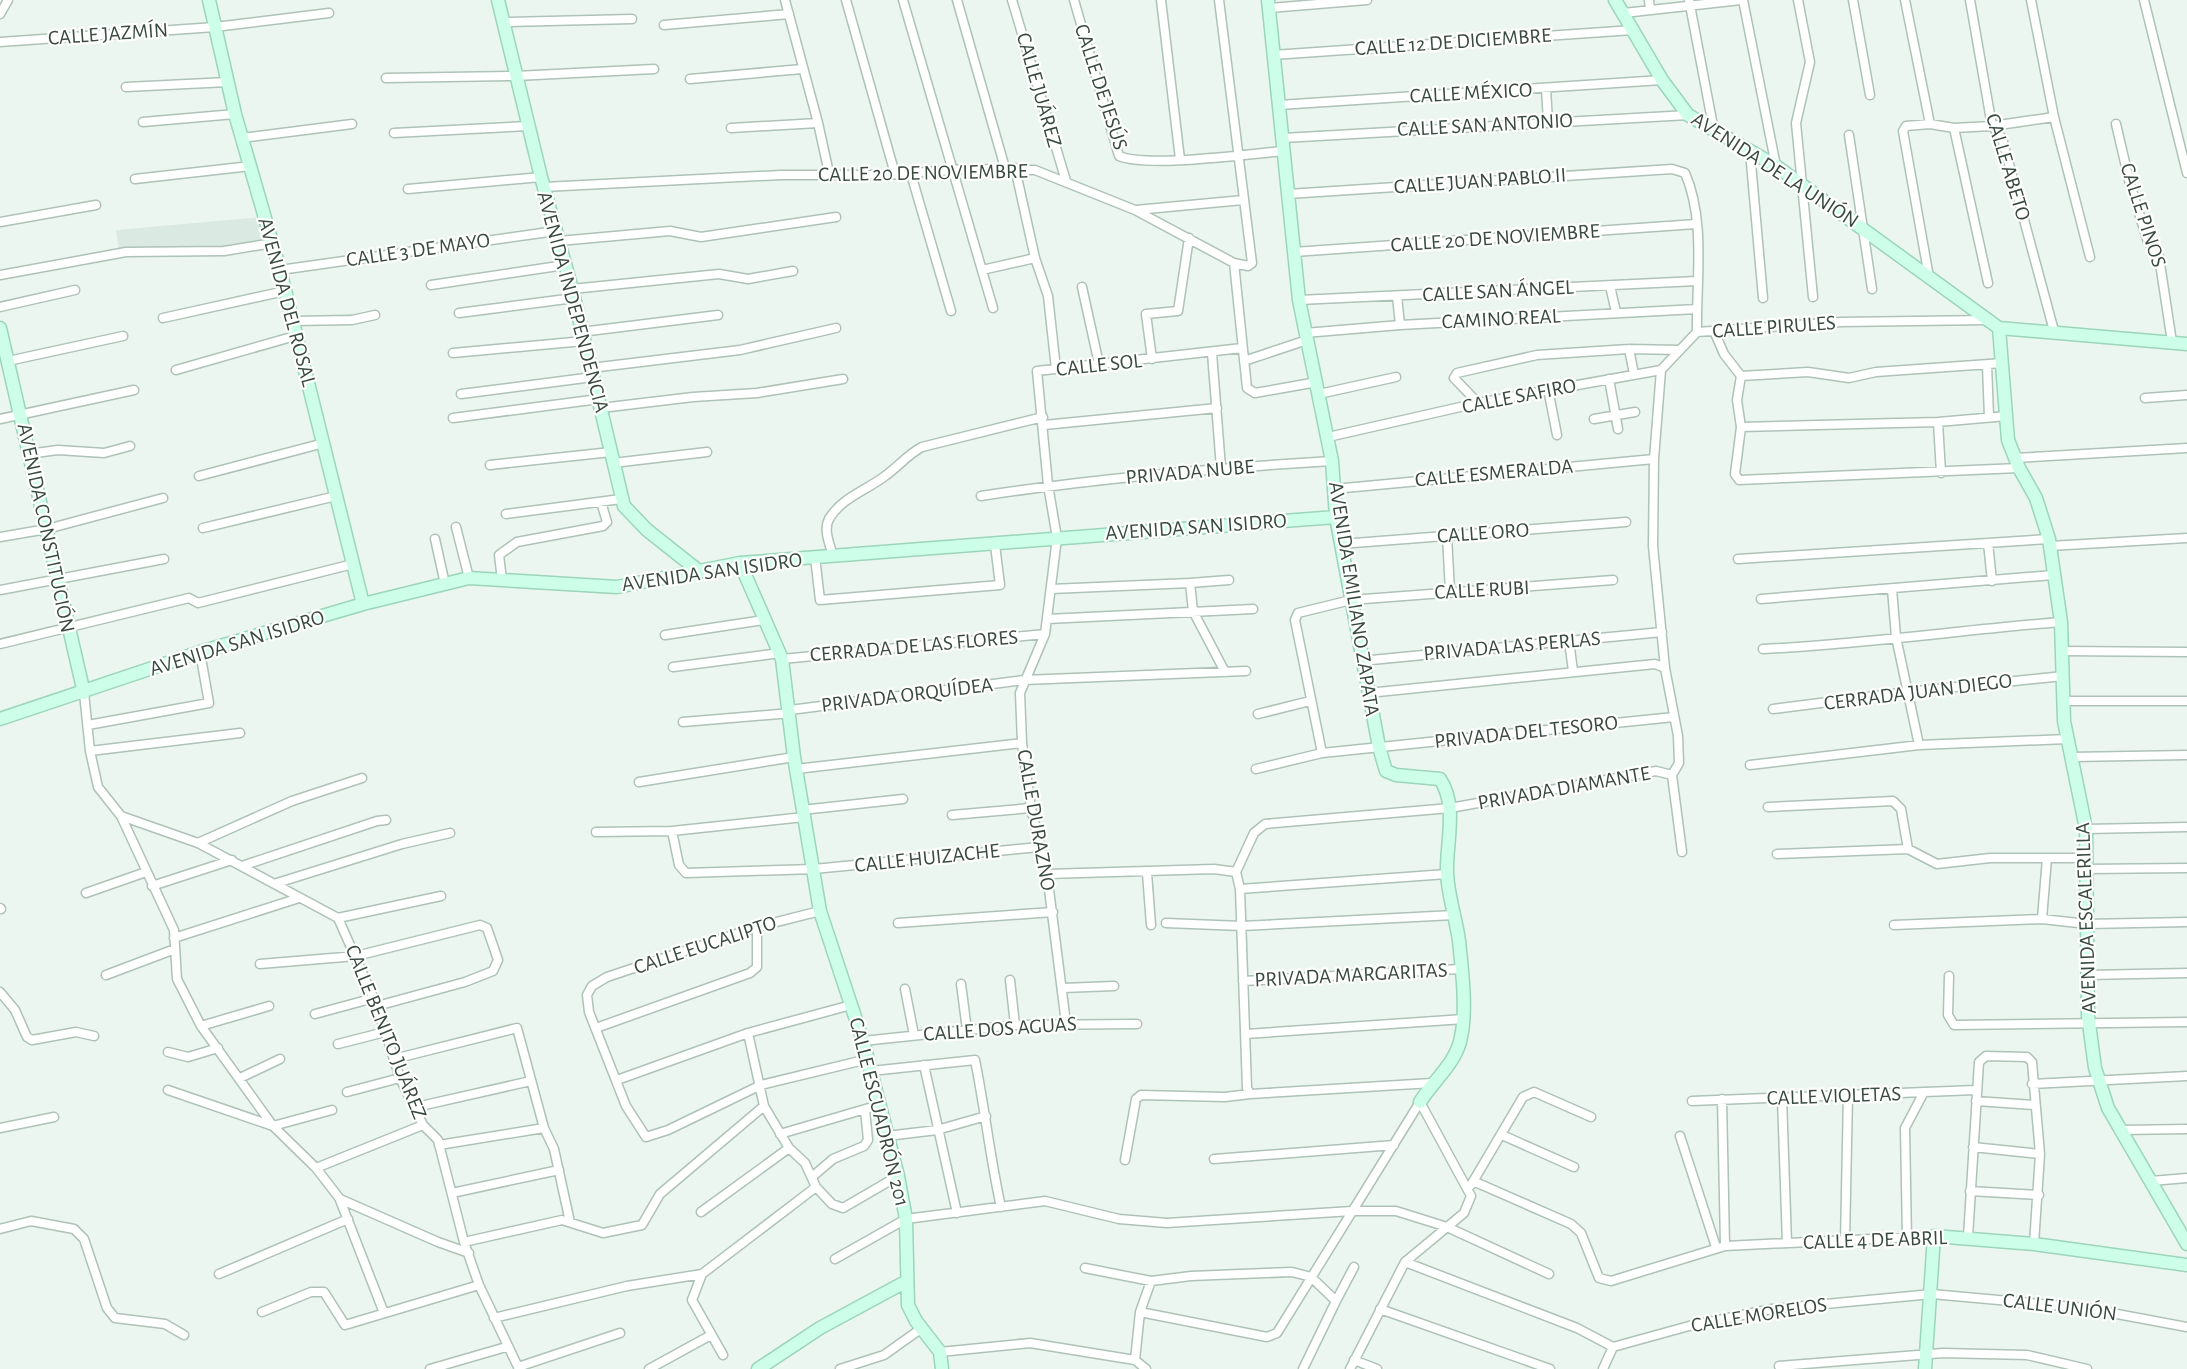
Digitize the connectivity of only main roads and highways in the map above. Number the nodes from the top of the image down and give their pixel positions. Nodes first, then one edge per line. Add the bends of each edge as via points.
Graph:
1 (209, 0) edge
2 (498, 0) edge
3 (1615, 0) edge
4 (1268, 4) edge
5 (0, 328) edge
6 (1999, 328) junction
7 (2187, 344) edge
8 (1336, 517) junction
9 (740, 563) junction
10 (700, 572) junction
11 (363, 604) junction
12 (84, 693) junction
13 (0, 720) edge
14 (1420, 1102) road end
15 (2187, 1244) edge
16 (2187, 1265) edge
17 (907, 1281) junction
18 (758, 1369) edge
19 (942, 1369) edge
20 (1925, 1369) edge

1 - 11 main road, AVENIDA DEL ROSAL
2 - 10 main road, AVENIDA INDEPENDENCIA via 621,499 630,515
3 - 6 main road, AVENIDA DE LA UNIÓN via 1662,80 1688,115 1776,166
4 - 8 main road, AVENIDA EMILIANO ZAPATA via 1299,300 1328,437
5 - 12 main road, AVENIDA CONSTITUCIÓN
6 - 7 main road
6 - 15 main road, AVENIDA ESCALERILLA via 2008,440 2036,498 2049,542 2061,622 2067,739 2086,829 2089,1024 2099,1079 2108,1108
8 - 9 main road, AVENIDA SAN ISIDRO
8 - 14 main road, AVENIDA EMILIANO ZAPATA via 1361,661 1386,771 1396,776 1440,779 1447,789 1450,808 1447,874 1464,1019 1461,1040 1452,1060
9 - 10 main road, AVENIDA SAN ISIDRO
9 - 17 main road, CALLE ESCUADRÓN 201 via 781,656 820,910 863,1041 898,1176 906,1219
10 - 11 main road, AVENIDA SAN ISIDRO via 617,587 469,578
11 - 12 main road, AVENIDA SAN ISIDRO via 200,652
12 - 13 main road, AVENIDA SAN ISIDRO
16 - 20 main road, CALLE 4 DE ABRIL via 2034,1244 1934,1236
17 - 18 main road via 820,1328
17 - 19 main road, CALLE ESCUADRÓN 201 via 908,1305 939,1352

